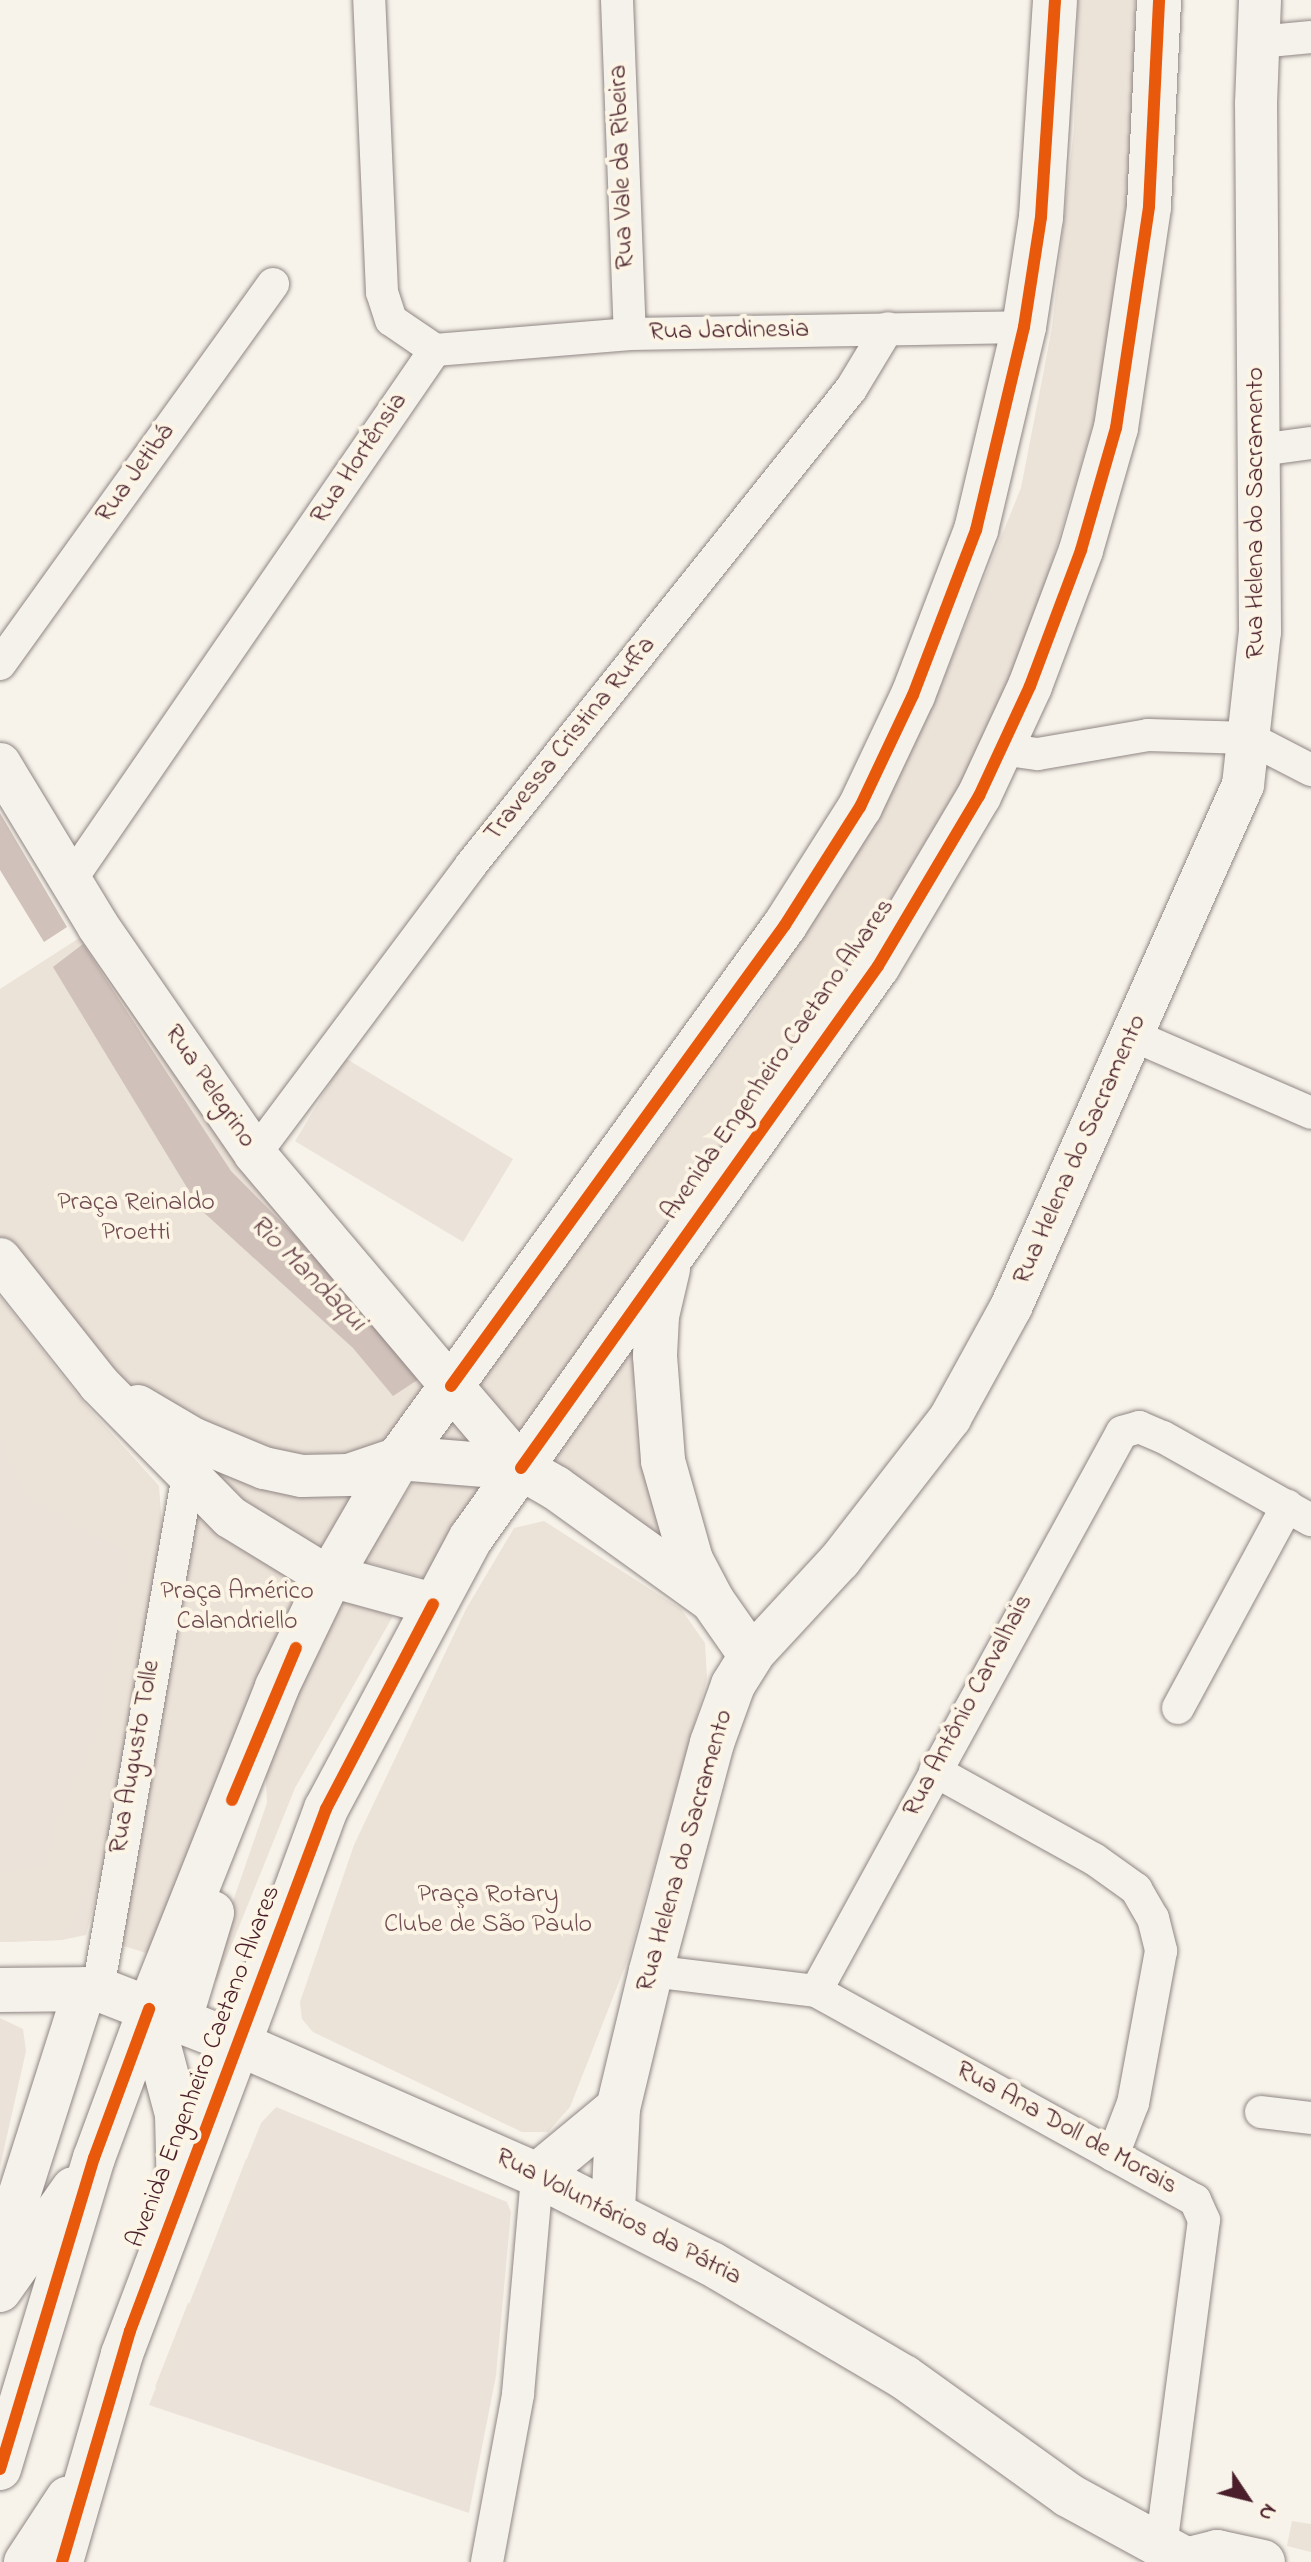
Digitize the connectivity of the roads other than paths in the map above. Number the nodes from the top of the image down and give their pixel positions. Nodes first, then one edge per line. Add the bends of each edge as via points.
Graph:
1 (369, 0) edge
2 (617, 0) edge
3 (1055, 0) edge
4 (1159, 0) edge
5 (1260, 0) edge
6 (1311, 37) edge
7 (1259, 42) junction
8 (273, 284) dead end
9 (1024, 327) junction
10 (888, 328) junction
11 (630, 334) junction
12 (435, 350) junction
13 (1311, 443) edge
14 (1260, 450) junction
15 (0, 664) edge
16 (1249, 738) junction
17 (1001, 749) junction
18 (0, 764) edge
19 (1311, 770) edge
20 (72, 878) junction
21 (1132, 1035) junction
22 (1311, 1113) edge
23 (255, 1154) junction
24 (672, 1252) junction
25 (0, 1259) edge
26 (451, 1386) junction
27 (190, 1458) junction
28 (399, 1458) junction
29 (521, 1468) junction
30 (1299, 1513) edge
31 (330, 1577) junction
32 (712, 1600) junction
33 (433, 1604) junction
34 (751, 1656) junction
35 (1178, 1708) dead end
36 (935, 1771) junction
37 (651, 1971) junction
38 (92, 1988) junction
39 (0, 1990) edge
40 (816, 1991) junction
41 (164, 2014) junction
42 (239, 2044) junction
43 (618, 2108) junction
44 (1261, 2112) dead end
45 (1311, 2118) edge
46 (1113, 2155) junction
47 (94, 2158) junction
48 (537, 2175) junction
49 (179, 2195) junction
50 (613, 2211) junction
51 (0, 2255) edge
52 (0, 2291) edge
53 (0, 2469) edge
54 (84, 2474) junction
55 (1180, 2556) edge
56 (25, 2562) edge
57 (62, 2562) edge
58 (487, 2562) edge
59 (1263, 2562) edge

1 - 12 street via 382,292 391,320
2 - 11 street, Rua Vale da Ribeira
3 - 9 main road via 1041,217
4 - 17 main road, Avenida Engenheiro Caetano Alvares via 1149,206 1116,428 1081,550
5 - 7 street, Rua Helena do Sacramento
6 - 7 street
7 - 14 street, Rua Helena do Sacramento
8 - 15 street, Rua Jetibá
9 - 10 street, Rua Jardinesia
9 - 26 main road via 976,530 924,669 860,807 661,1102
10 - 11 street, Rua Jardinesia
10 - 23 street, Travessa Cristina Ruffa via 851,389 471,865
11 - 12 street, Rua Jardinesia
12 - 20 street, Rua Hortênsia
13 - 14 street
14 - 16 street, Rua Helena do Sacramento via 1260,632
16 - 17 street via 1148,735 1038,754
16 - 19 street
16 - 21 street, Rua Helena do Sacramento via 1243,785
17 - 24 main road, Avenida Engenheiro Caetano Alvares via 979,796 878,966
18 - 20 street, Rua Pelegrino
20 - 23 street, Rua Pelegrino via 98,926
21 - 22 street
21 - 34 street, Rua Helena do Sacramento via 1011,1307 950,1418 847,1551
23 - 26 street, Rua Pelegrino
24 - 29 main road, Avenida Engenheiro Caetano Alvares
24 - 32 main road via 657,1316 663,1461 682,1529
25 - 27 street via 99,1384
26 - 28 main road
26 - 29 main road
27 - 28 street via 302,1476 349,1475
27 - 31 street via 259,1538
27 - 38 street, Rua Augusto Tolle
28 - 29 main road
28 - 31 main road
29 - 32 main road via 623,1531
29 - 33 main road, Avenida Engenheiro Caetano Alvares
30 - 35 street
30 - 36 street, Rua Antônio Carvalhais via 1163,1437 1131,1428 1122,1432
31 - 33 street
31 - 41 main road via 232,1800 218,1891
32 - 34 main road
33 - 42 main road, Avenida Engenheiro Caetano Alvares via 326,1809
34 - 37 main road, Rua Helena do Sacramento via 733,1685 712,1743
36 - 40 street, Rua Antônio Carvalhais
36 - 46 street via 1094,1859 1136,1889 1153,1918 1161,1951 1133,2103
37 - 40 street, Rua Ana Doll de Morais
37 - 43 main road, Rua Helena do Sacramento
38 - 39 main road, Rua Voluntários da Pátria
38 - 41 main road, Rua Voluntários da Pátria
38 - 51 street
40 - 46 street, Rua Ana Doll de Morais
41 - 42 main road, Rua Voluntários da Pátria
41 - 47 street
41 - 49 main road via 177,2114
42 - 48 main road, Rua Voluntários da Pátria
42 - 49 street, Avenida Engenheiro Caetano Alvares
43 - 48 main road
43 - 50 main road, Rua Helena do Sacramento
44 - 45 street
46 - 55 street, Rua Ana Doll de Morais via 1195,2200 1204,2220
47 - 52 street
47 - 53 street
48 - 50 main road, Rua Voluntários da Pátria
48 - 58 street via 518,2394
49 - 54 street, Avenida Engenheiro Caetano Alvares
50 - 55 main road, Rua Voluntários da Pátria via 815,2321 904,2377 1068,2495
54 - 56 street
54 - 57 street, Avenida Engenheiro Caetano Alvares
55 - 59 main road via 1217,2552

